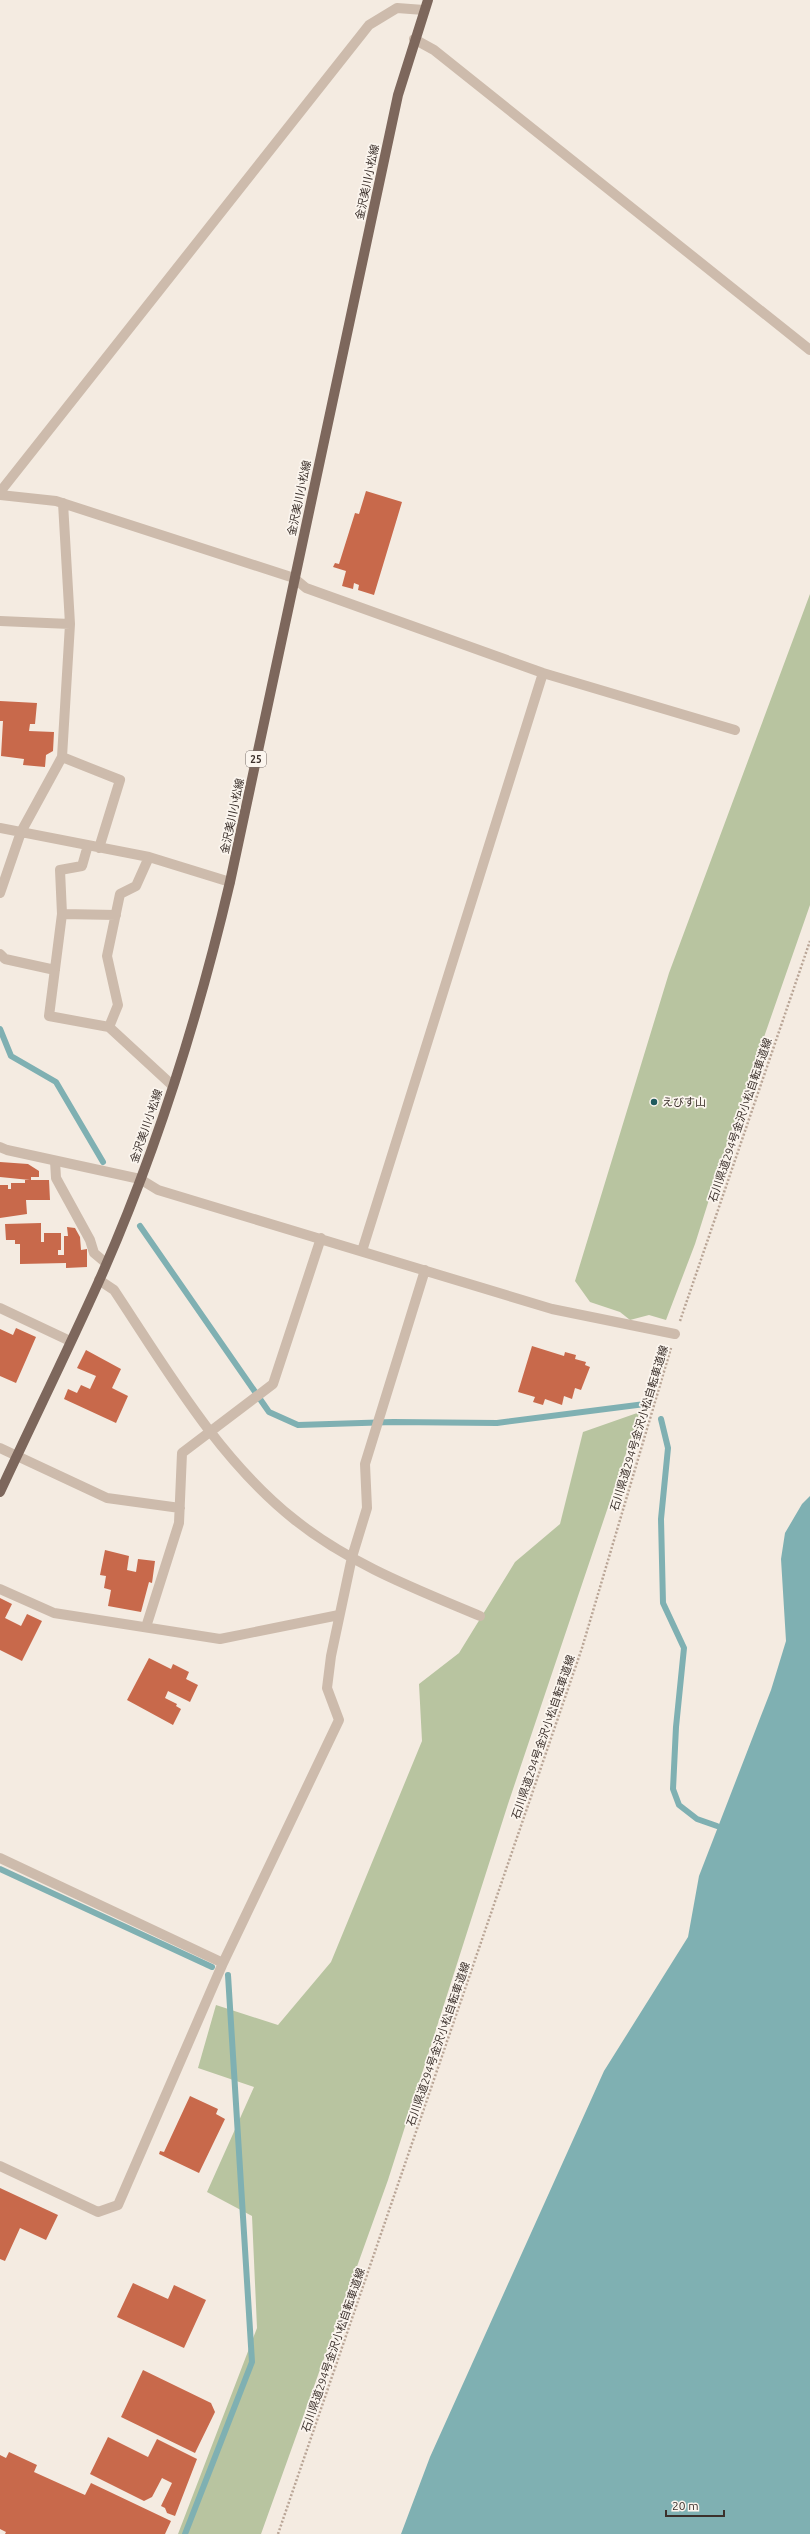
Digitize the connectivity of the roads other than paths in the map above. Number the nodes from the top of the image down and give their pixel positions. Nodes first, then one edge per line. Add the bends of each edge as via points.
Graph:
1 (428, 0) edge
2 (424, 10) junction
3 (414, 39) junction
4 (810, 350) edge
5 (0, 493) edge
6 (62, 503) junction
7 (294, 578) junction
8 (0, 621) edge
9 (70, 624) junction
10 (543, 673) junction
11 (735, 730) dead end
12 (62, 757) junction
13 (0, 828) edge
14 (21, 832) junction
15 (88, 846) junction
16 (99, 848) junction
17 (149, 858) junction
18 (230, 882) junction
19 (0, 893) edge
20 (62, 914) junction
21 (116, 915) junction
22 (0, 954) edge
23 (55, 970) junction
24 (108, 1027) junction
25 (173, 1086) junction
26 (0, 1147) edge
27 (56, 1161) junction
28 (140, 1179) junction
29 (321, 1238) junction
30 (362, 1250) junction
31 (106, 1263) junction
32 (425, 1270) junction
33 (99, 1280) junction
34 (0, 1308) edge
35 (675, 1334) road end
36 (70, 1341) junction
37 (211, 1430) junction
38 (0, 1448) edge
39 (17, 1456) junction
40 (0, 1492) edge
41 (180, 1508) junction
42 (352, 1557) junction
43 (0, 1589) edge
44 (340, 1615) junction
45 (480, 1616) dead end
46 (146, 1627) junction
47 (0, 1858) edge
48 (223, 1963) junction
49 (0, 2166) edge

1 - 2 main road, 金沢美川小松線 / 25
2 - 3 main road, 金沢美川小松線 / 25
2 - 5 street via 397,8 369,25
3 - 4 street via 434,50
3 - 7 main road, 金沢美川小松線 / 25 via 398,95
5 - 6 street
6 - 7 street
6 - 9 street
7 - 10 street via 306,588
7 - 18 main road, 金沢美川小松線 / 25
8 - 9 street
9 - 12 street
10 - 11 street
10 - 30 street
12 - 14 street
12 - 16 street via 120,780
13 - 14 street
14 - 15 street
14 - 19 street
15 - 16 street
15 - 20 street via 82,866 60,870
16 - 17 street
17 - 18 street
17 - 21 street via 136,886 120,894
18 - 25 main road, 金沢美川小松線 / 25 via 207,979
20 - 21 street
20 - 23 street
21 - 24 street via 107,956 118,1005
22 - 23 street via 5,959
23 - 24 street via 49,1016
24 - 25 street
25 - 28 main road, 金沢美川小松線 / 25
26 - 27 street
27 - 28 street
27 - 31 street via 56,1178 90,1240 94,1253
28 - 29 street via 158,1190
28 - 31 main road, 金沢美川小松線 / 25
29 - 30 street
29 - 37 street via 274,1384
30 - 32 street
31 - 33 main road, 金沢美川小松線 / 25
32 - 35 street via 552,1309
32 - 42 street via 365,1464 367,1508
33 - 36 main road, 金沢美川小松線 / 25
33 - 37 street via 114,1290 173,1380
34 - 36 street
36 - 39 main road, 金沢美川小松線 / 25
37 - 41 street via 182,1453
37 - 42 street via 238,1466 295,1520
38 - 39 street
39 - 40 main road, 金沢美川小松線 / 25
39 - 41 street via 107,1498
41 - 46 street via 179,1523
42 - 44 street
42 - 45 street via 377,1573
43 - 46 street via 54,1613
44 - 46 street via 220,1638
44 - 48 street via 327,1688 339,1720
47 - 48 street
48 - 49 street via 118,2205 98,2212

